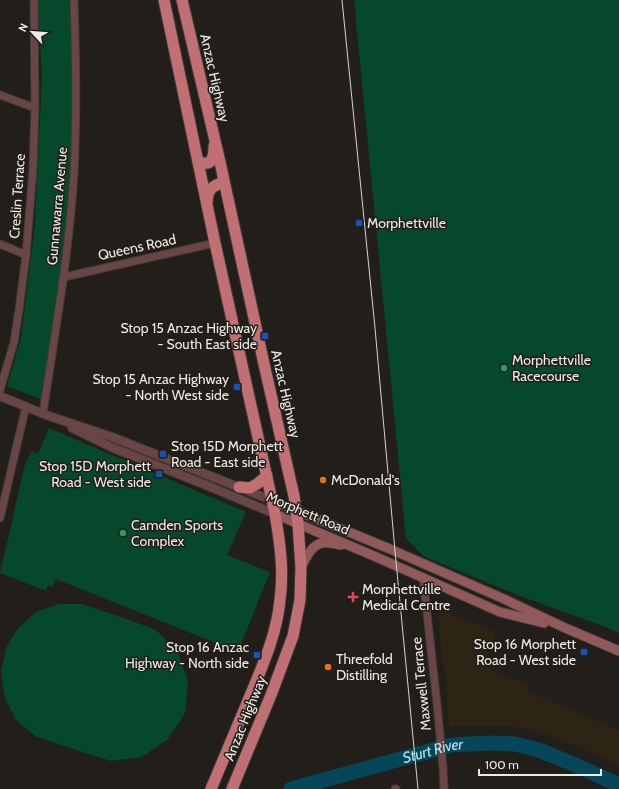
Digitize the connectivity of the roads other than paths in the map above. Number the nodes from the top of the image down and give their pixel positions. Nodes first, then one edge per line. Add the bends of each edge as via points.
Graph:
1 (34, 0) edge
2 (74, 0) edge
3 (164, 0) edge
4 (182, 0) edge
5 (0, 95) edge
6 (35, 108) junction
7 (214, 139) junction
8 (198, 161) junction
9 (224, 182) junction
10 (207, 204) junction
11 (0, 244) edge
12 (215, 244) junction
13 (26, 255) junction
14 (64, 277) junction
15 (0, 390) edge
16 (0, 396) edge
17 (26, 406) junction
18 (45, 414) junction
19 (266, 476) junction
20 (239, 487) junction
21 (271, 500) junction
22 (296, 509) junction
23 (275, 514) junction
24 (0, 518) edge
25 (298, 524) junction
26 (351, 546) junction
27 (301, 567) junction
28 (423, 577) junction
29 (563, 628) junction
30 (619, 651) edge
31 (253, 689) junction
32 (271, 695) junction
33 (213, 785) edge
34 (232, 789) edge
35 (444, 789) edge

1 - 6 street, Creslin Terrace
2 - 14 street, Gunnawarra Avenue via 75,137
3 - 8 highway, Anzac Highway
4 - 7 highway, Anzac Highway
5 - 6 street
6 - 13 street, Creslin Terrace
7 - 8 highway via 212,160 206,164
7 - 9 highway, Anzac Highway
8 - 10 highway, Anzac Highway
9 - 10 highway via 213,186
9 - 22 highway, Anzac Highway
10 - 12 highway, Anzac Highway
11 - 13 street
12 - 14 street, Queens Road
12 - 19 highway, Anzac Highway
13 - 15 street, Creslin Terrace via 14,342
14 - 18 street, Gunnawarra Avenue
16 - 17 street, Morphett Road
17 - 18 street, Morphett Road
17 - 24 street
18 - 20 street, Morphett Road via 112,437
18 - 23 street, Morphett Road via 111,447
19 - 20 highway via 250,488
19 - 21 highway, Anzac Highway
20 - 21 street, Morphett Road
21 - 22 main road, Morphett Road
21 - 23 highway, Anzac Highway
22 - 25 highway, Anzac Highway
22 - 29 main road, Morphett Road via 504,599
23 - 25 main road, Morphett Road
23 - 31 highway, Anzac Highway via 282,577 280,600 275,629
25 - 26 main road, Morphett Road
25 - 27 highway, Anzac Highway
26 - 27 main road via 322,543 315,546
26 - 28 main road, Morphett Road
27 - 32 highway, Anzac Highway via 300,600 292,636
28 - 29 main road, Morphett Road via 500,612
28 - 35 street, Maxwell Terrace
29 - 30 main road, Morphett Road
31 - 32 highway
31 - 33 highway, Anzac Highway
32 - 34 highway, Anzac Highway

